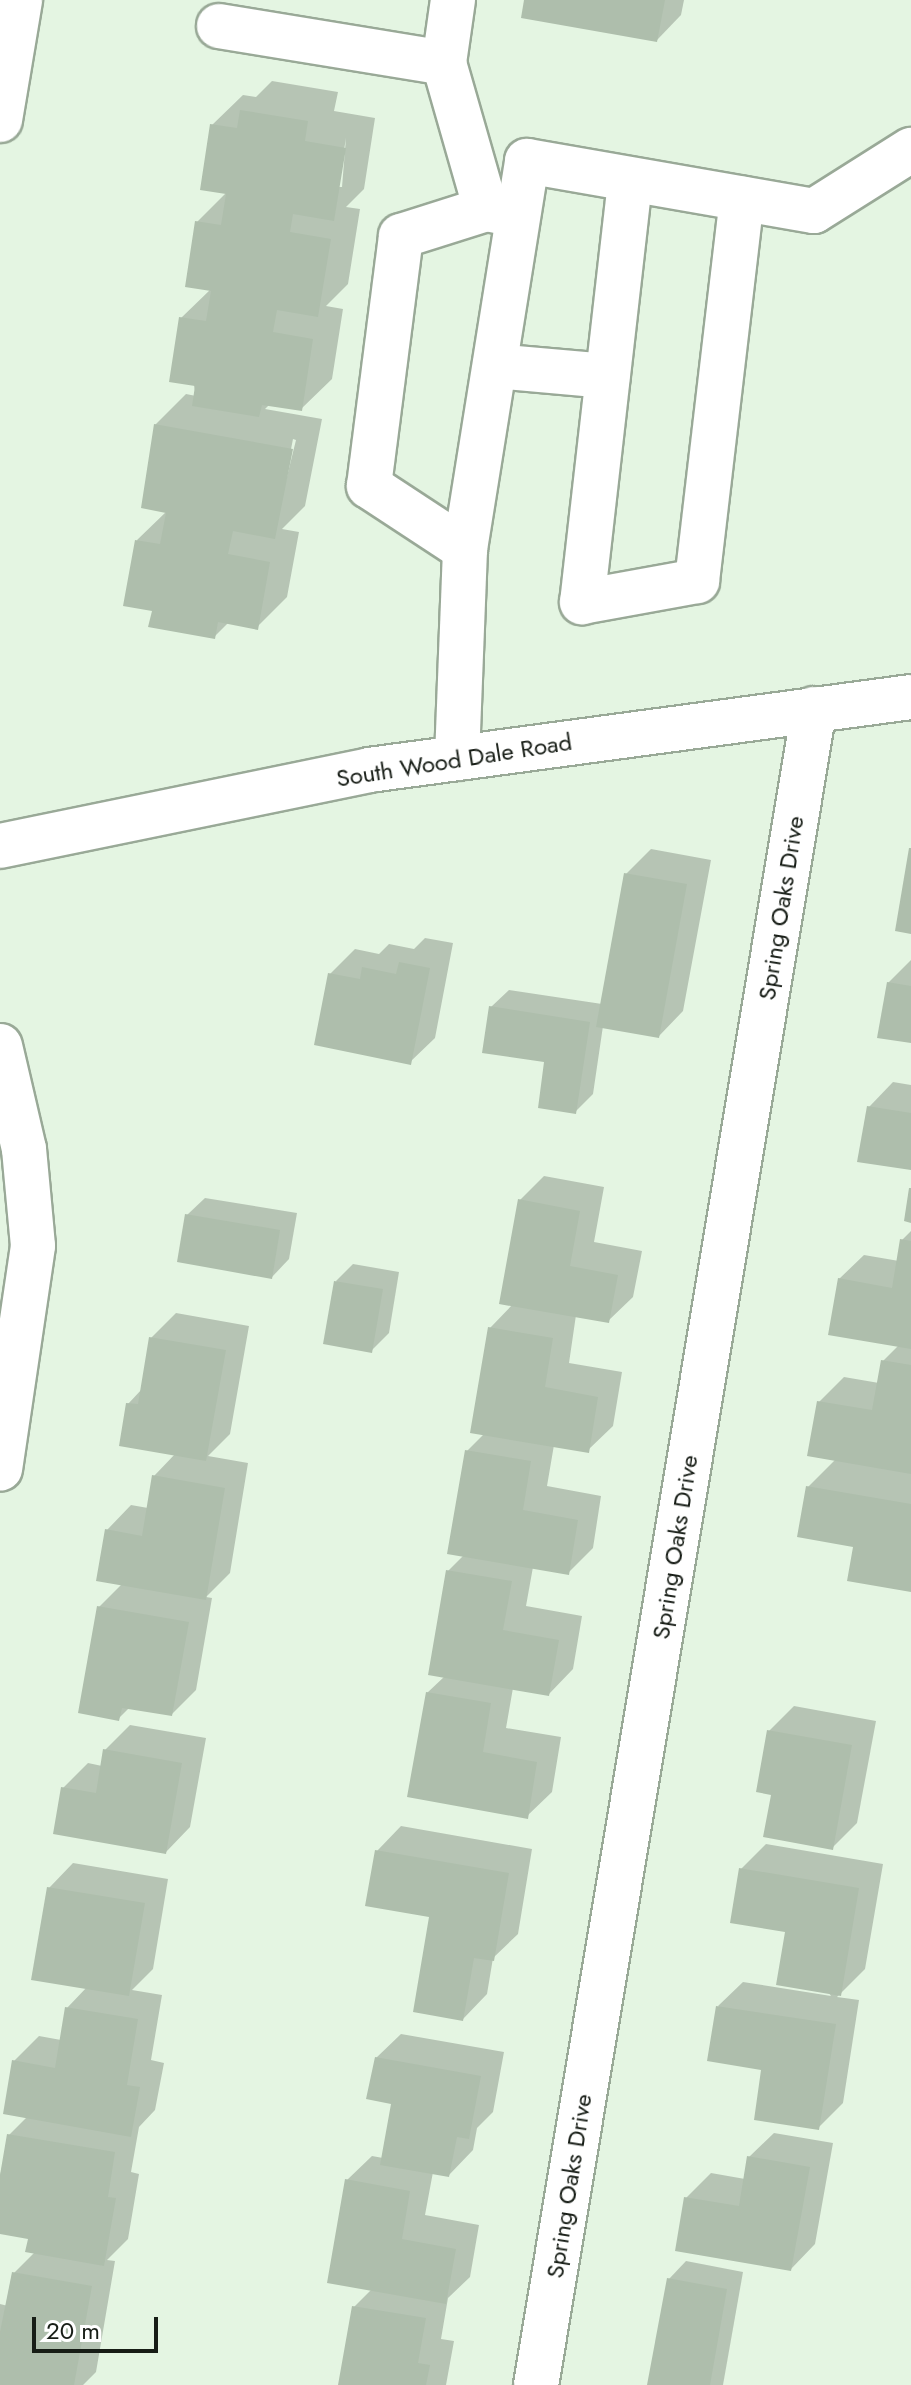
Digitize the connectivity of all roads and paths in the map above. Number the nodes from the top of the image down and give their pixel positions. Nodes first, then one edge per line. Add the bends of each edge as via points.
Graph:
1 (20, 0) edge
2 (453, 0) edge
3 (219, 26) dead end
4 (444, 63) junction
5 (0, 120) edge
6 (911, 150) edge
7 (630, 182) junction
8 (742, 199) junction
9 (502, 212) junction
10 (495, 366) junction
11 (608, 376) junction
12 (465, 549) junction
13 (911, 697) edge
14 (814, 709) junction
15 (457, 758) junction
16 (0, 846) edge
17 (0, 1046) edge
18 (0, 1469) edge
19 (536, 2385) edge

1 - 5 street
2 - 4 street
3 - 4 street
4 - 9 street
6 - 8 street via 814,211
7 - 8 street
7 - 9 street via 527,161
7 - 11 street
8 - 11 street via 697,581 582,602
9 - 10 street
9 - 12 street via 401,236 369,486
10 - 11 street
10 - 12 street
12 - 15 street
13 - 14 street, South Wood Dale Road
14 - 15 street, South Wood Dale Road
14 - 19 street, Spring Oaks Drive
15 - 16 street, South Wood Dale Road via 369,770
17 - 18 street via 24,1149 33,1246

